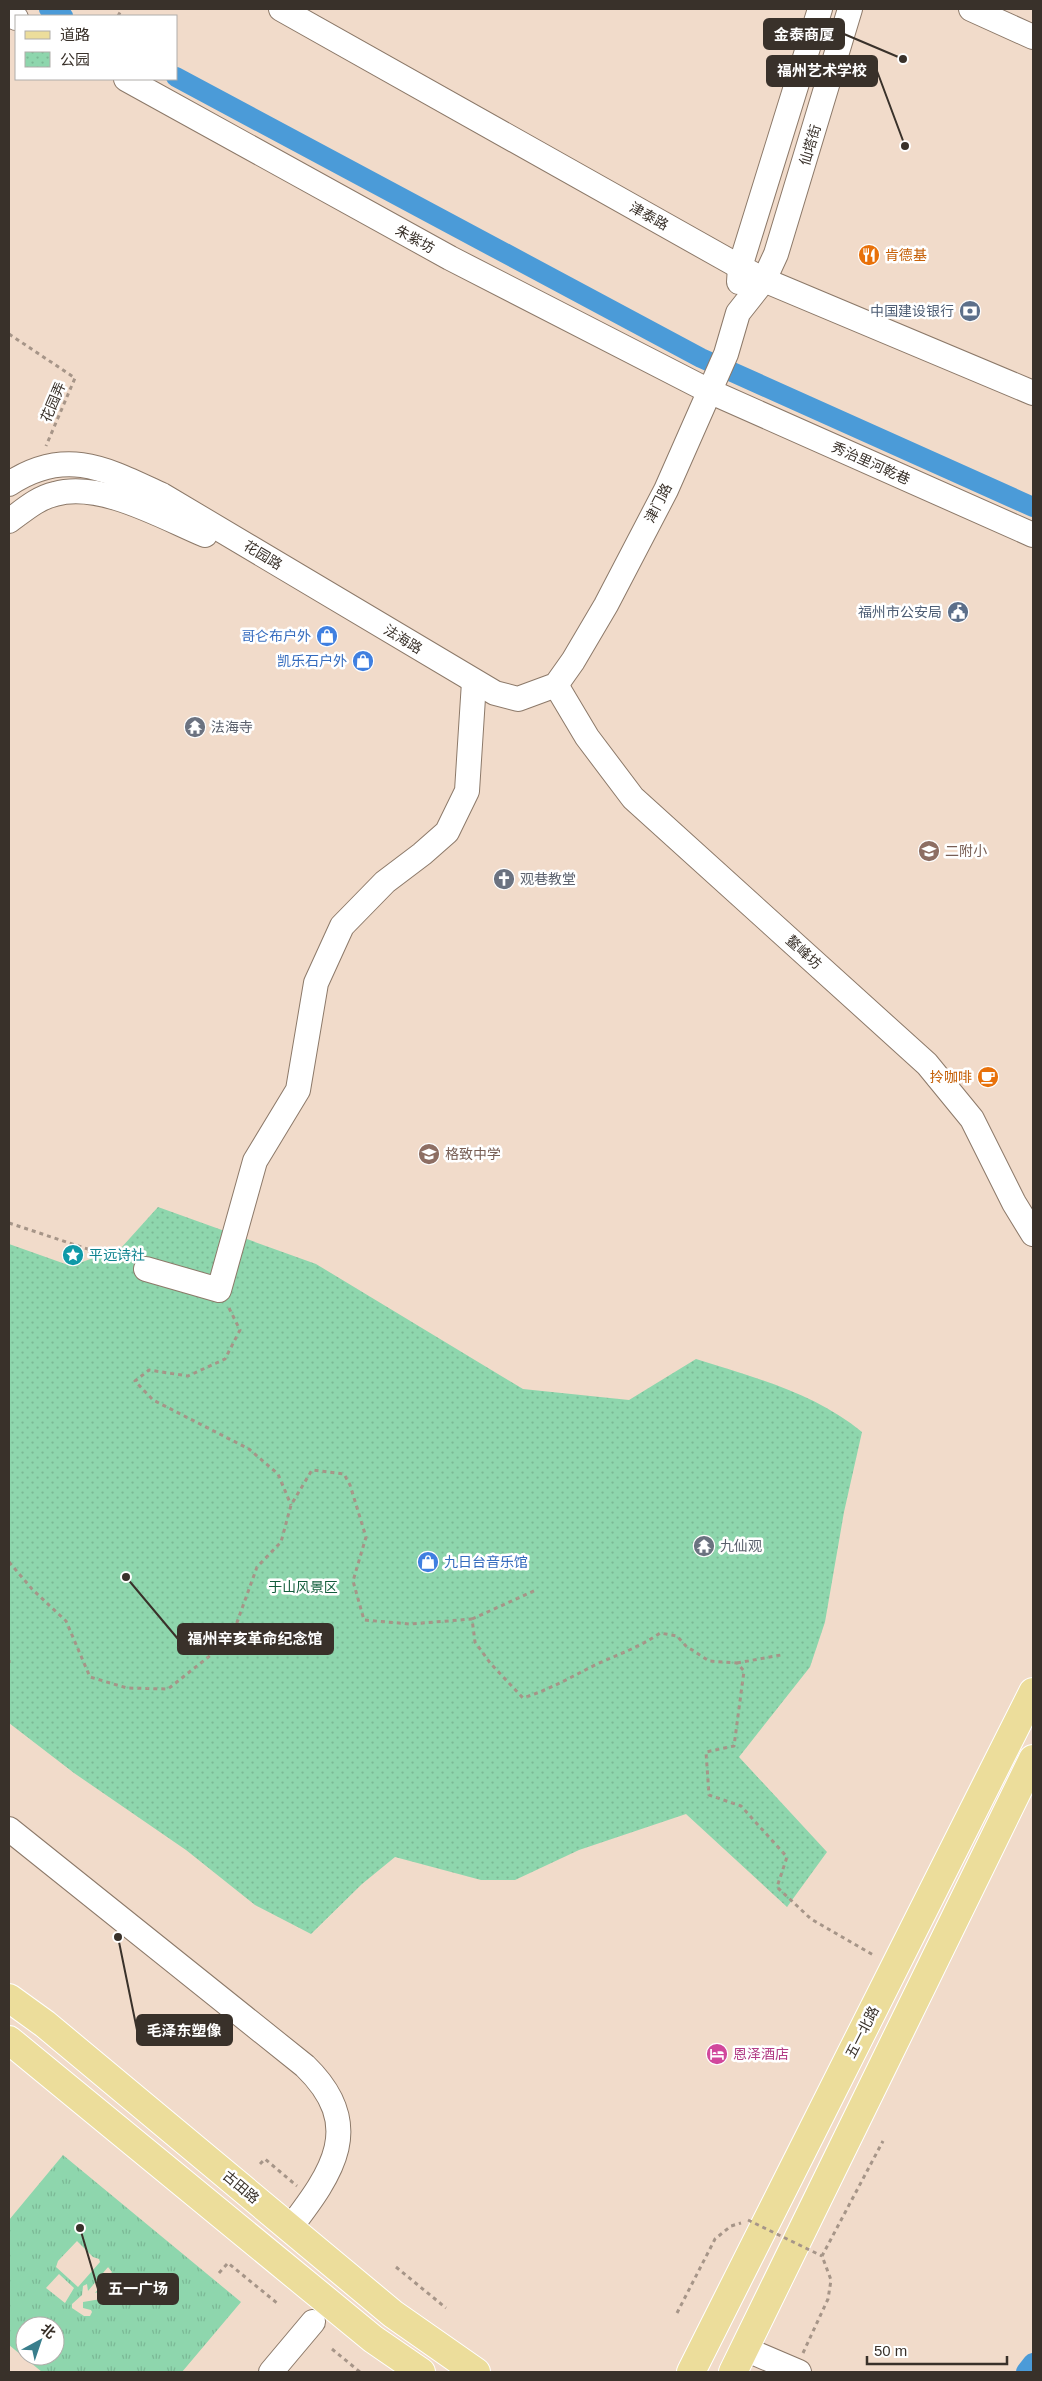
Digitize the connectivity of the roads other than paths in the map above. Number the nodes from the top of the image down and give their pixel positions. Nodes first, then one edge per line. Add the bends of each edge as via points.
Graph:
1 (281, 9) edge
2 (820, 9) edge
3 (850, 9) edge
4 (971, 9) edge
5 (1033, 37) edge
6 (128, 80) edge
7 (740, 267) junction
8 (764, 280) junction
9 (738, 312) junction
10 (709, 391) junction
11 (1033, 393) edge
12 (16, 479) edge
13 (9, 521) edge
14 (1033, 535) edge
15 (292, 572) junction
16 (474, 682) junction
17 (556, 685) junction
18 (1033, 1234) edge
19 (146, 1269) road end
20 (1033, 1692) edge
21 (1033, 1759) edge
22 (9, 1829) edge
23 (9, 1998) edge
24 (9, 2040) edge
25 (290, 2228) junction
26 (313, 2322) dead end
27 (739, 2360) edge
28 (796, 2371) edge
29 (271, 2372) edge
30 (421, 2372) edge
31 (476, 2372) edge
32 (691, 2372) edge

1 - 7 street, 津泰路
2 - 7 street
3 - 8 street, 仙塔街 via 778,245
4 - 5 street
6 - 10 street, 朱紫坊 via 450,258
7 - 8 street, 津泰路
7 - 9 street
8 - 9 street, 津门路
8 - 11 street, 津泰路
9 - 10 street, 津门路 via 726,354
10 - 14 street, 秀治里河乾巷
10 - 17 street, 津门路 via 666,490 606,605 574,661
12 - 15 street, 花园路 via 60,465 105,469 162,495
13 - 15 street, 花园路 via 40,499 56,493 100,494 119,499
15 - 16 street, 法海路
16 - 17 street, 法海路 via 495,693 518,699
16 - 19 street via 467,792 447,832 385,882 342,926 316,983 298,1090 255,1161 218,1290
17 - 18 street, 鳌峰坊 via 587,737 633,798 927,1064 972,1119
20 - 32 main road, 五一北路
21 - 27 main road
22 - 25 street via 322,2082 331,2098 340,2135 330,2167 309,2204
23 - 25 main road, 古田路
24 - 30 main road via 373,2339
25 - 31 main road, 古田路 via 393,2314
26 - 29 street
27 - 28 street

